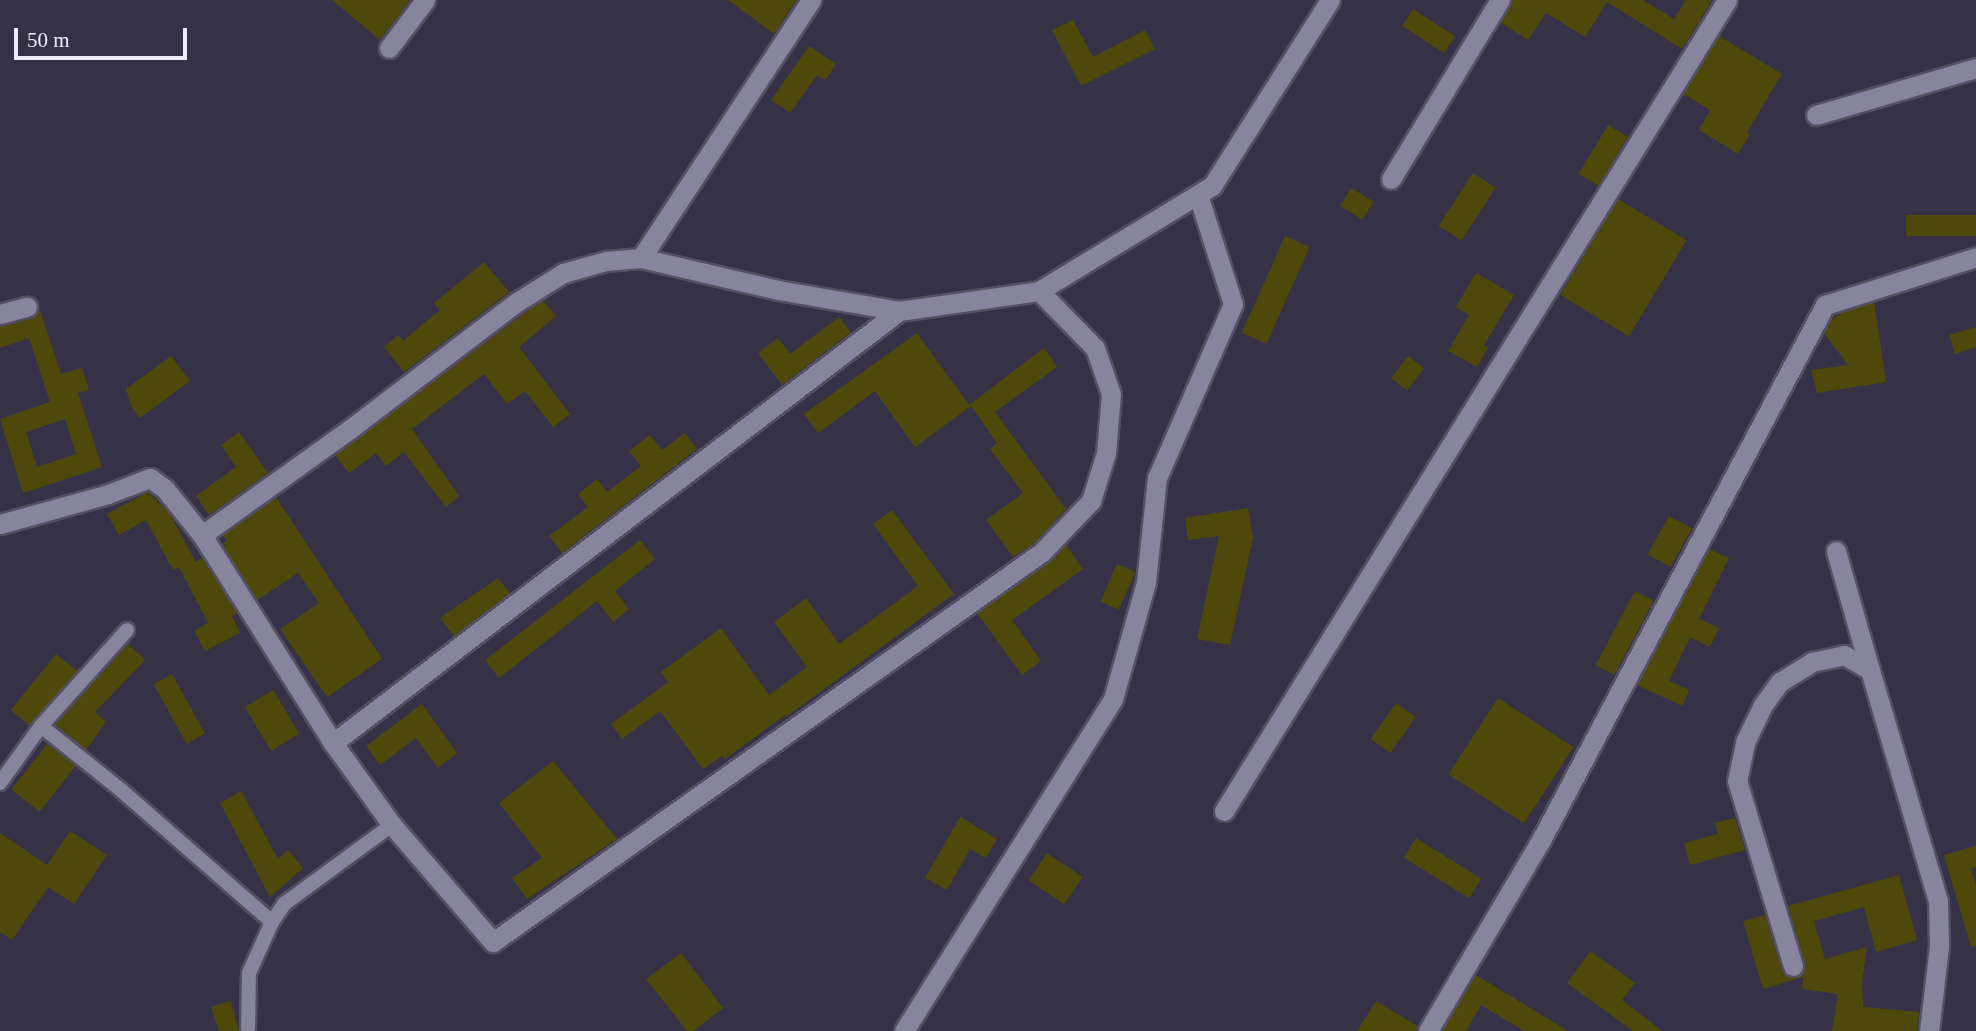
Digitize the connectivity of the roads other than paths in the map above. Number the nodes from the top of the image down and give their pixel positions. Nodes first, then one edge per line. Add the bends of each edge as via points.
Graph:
1 (425, 0) edge
2 (811, 0) edge
3 (1330, 0) edge
4 (1500, 0) edge
5 (1727, 0) edge
6 (389, 48) dead end
7 (1976, 68) edge
8 (1816, 115) dead end
9 (1391, 179) dead end
10 (1198, 195) junction
11 (1976, 257) edge
12 (642, 258) junction
13 (1039, 290) junction
14 (27, 307) dead end
15 (899, 311) junction
16 (0, 314) edge
17 (0, 524) edge
18 (202, 535) junction
19 (1836, 551) dead end
20 (127, 630) dead end
21 (1870, 670) junction
22 (41, 726) junction
23 (333, 743) junction
24 (0, 783) edge
25 (1224, 811) dead end
26 (392, 825) junction
27 (272, 922) junction
28 (1793, 966) dead end
29 (248, 1028) dead end
30 (904, 1031) edge
31 (1428, 1031) edge
32 (1929, 1031) edge

1 - 6 street
2 - 12 street
3 - 10 street via 1212,186
4 - 9 street
5 - 25 street
7 - 8 street
10 - 13 street
10 - 30 street via 1233,304 1157,478 1146,582 1113,699
11 - 31 street via 1825,305 1541,840
12 - 15 street via 778,290
12 - 18 street via 606,261 551,280
13 - 15 street
13 - 26 street via 1095,348 1111,394 1106,453 1091,501 1042,552 494,943
14 - 16 street
15 - 23 street
17 - 18 street via 150,478 166,489
18 - 23 street
19 - 21 street
20 - 22 lane
21 - 28 street via 1844,654 1812,662 1780,682 1745,742 1737,781
21 - 32 street via 1938,901 1939,946
22 - 24 lane
22 - 27 lane
23 - 26 street
26 - 27 lane via 284,904
27 - 29 lane via 248,973

